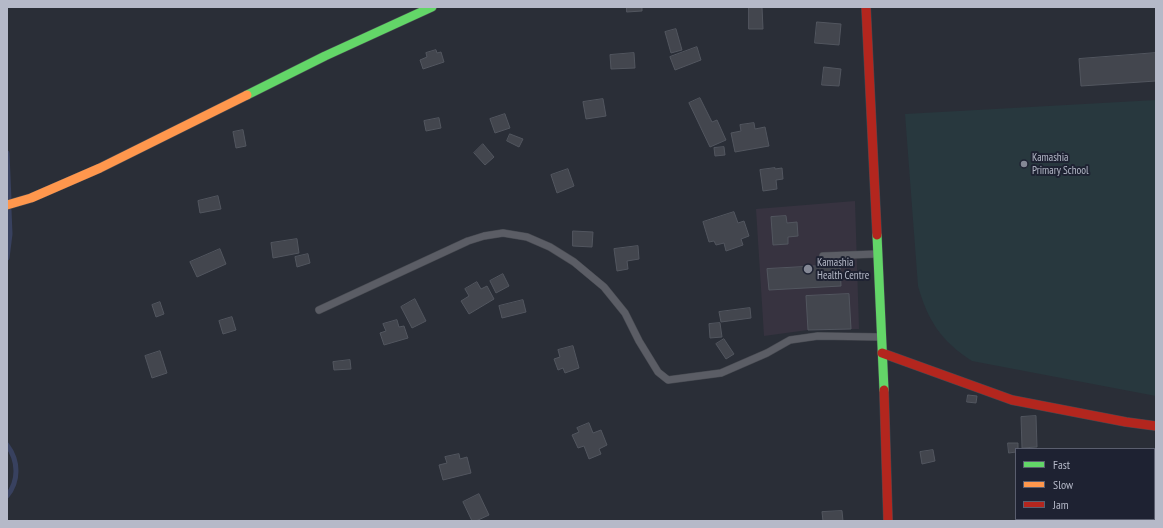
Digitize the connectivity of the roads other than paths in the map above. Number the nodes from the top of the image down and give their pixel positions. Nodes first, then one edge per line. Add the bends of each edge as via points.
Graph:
1 (432, 7) edge
2 (866, 7) edge
3 (7, 204) edge
4 (878, 254) junction
5 (823, 256) dead end
6 (319, 310) dead end
7 (882, 337) junction
8 (882, 353) junction
9 (1156, 426) edge
10 (888, 521) edge

1 - 3 street via 325,56 100,168 20,202
2 - 4 street
4 - 5 lane
4 - 7 street
6 - 7 lane via 468,241 503,233 527,237 550,247 574,262 604,287 625,313 658,372 668,380 721,373 790,340 818,336
7 - 8 street
8 - 9 street via 1012,400
8 - 10 street

